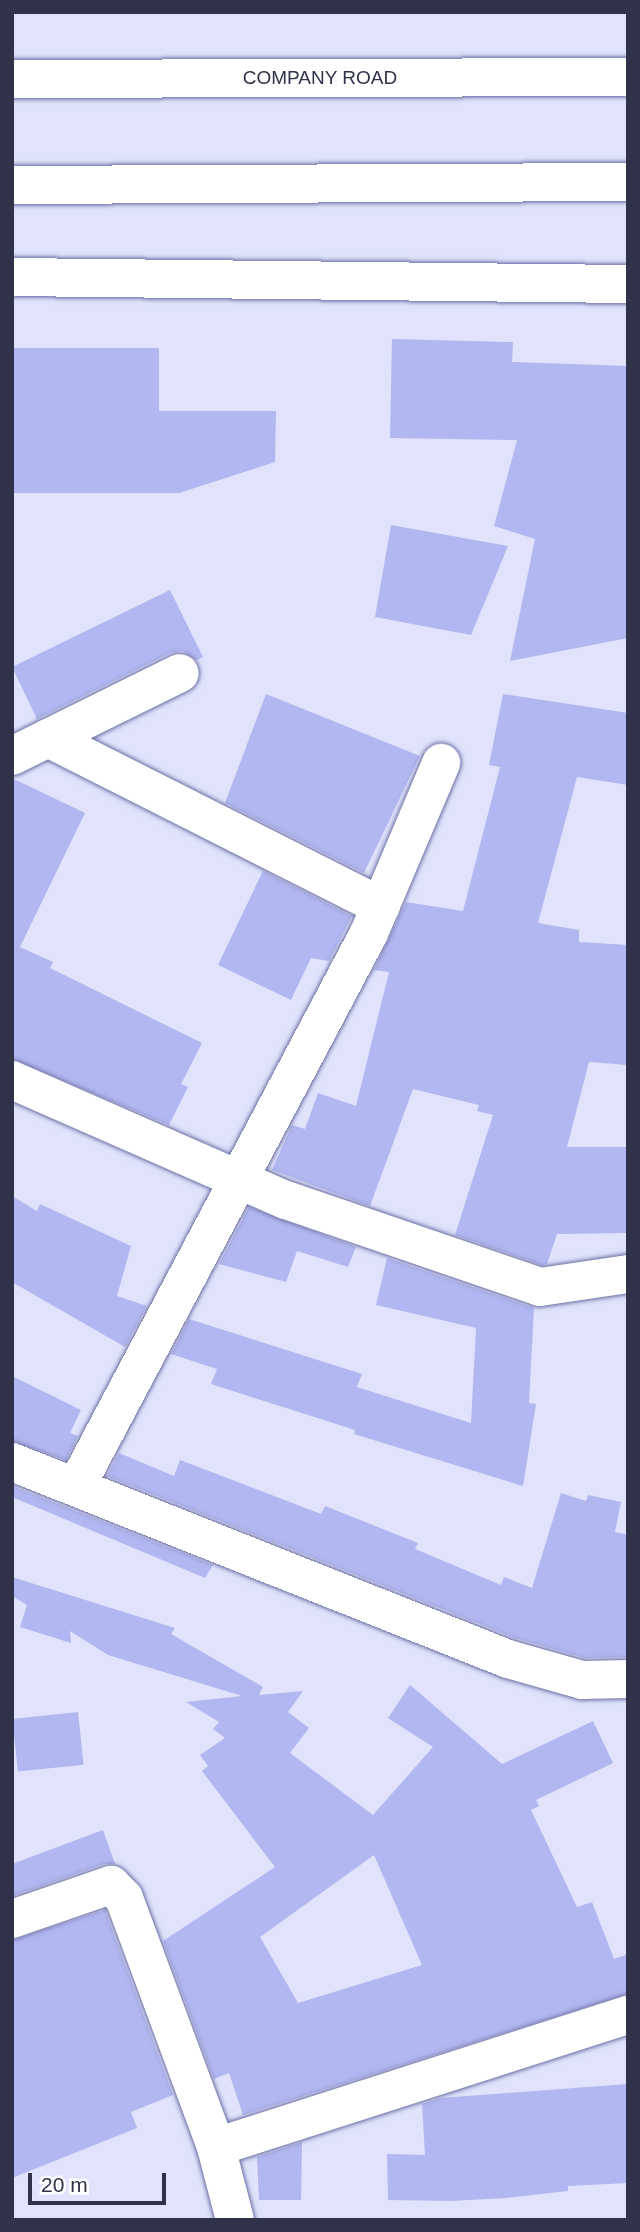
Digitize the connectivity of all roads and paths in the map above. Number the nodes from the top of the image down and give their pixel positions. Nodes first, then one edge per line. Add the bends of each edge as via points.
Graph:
1 (628, 77) edge
2 (12, 79) edge
3 (628, 182) edge
4 (12, 185) edge
5 (12, 277) edge
6 (628, 284) edge
7 (180, 673) dead end
8 (48, 738) junction
9 (12, 756) edge
10 (441, 763) dead end
11 (381, 906) junction
12 (12, 1080) edge
13 (237, 1179) junction
14 (628, 1274) edge
15 (12, 1462) edge
16 (77, 1485) junction
17 (628, 1679) edge
18 (12, 1919) edge
19 (628, 2015) edge
20 (216, 2147) junction
21 (235, 2220) edge

1 - 2 main road, COMPANY ROAD
3 - 4 main road
5 - 6 main road
7 - 8 main road
8 - 9 main road
8 - 11 main road
10 - 11 main road
11 - 13 main road
12 - 13 main road
13 - 14 main road via 540,1287
13 - 16 main road
15 - 16 main road
16 - 17 main road via 508,1659 582,1680
18 - 20 main road via 111,1885 124,1898
19 - 20 main road
20 - 21 main road

